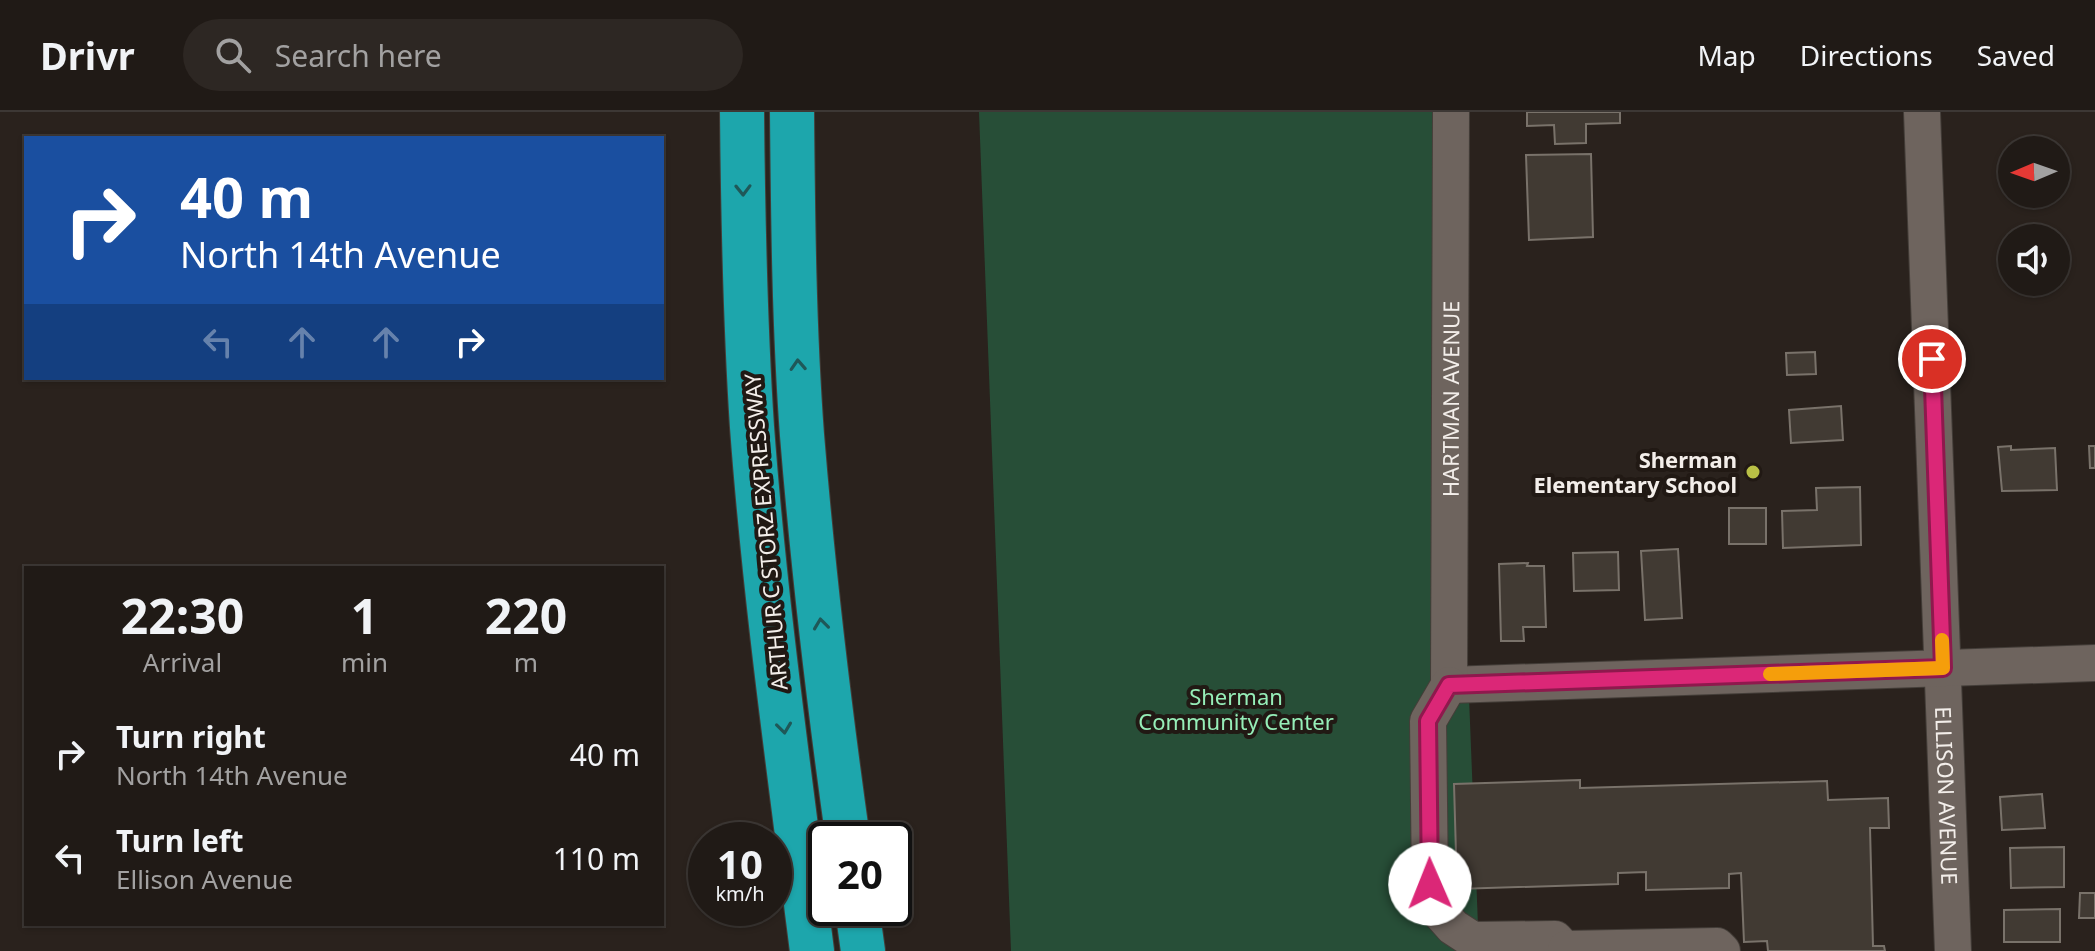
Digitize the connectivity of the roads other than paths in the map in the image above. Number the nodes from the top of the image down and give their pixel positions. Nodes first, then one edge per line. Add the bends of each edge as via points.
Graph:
1 (742, 112) edge
2 (792, 112) edge
3 (1451, 112) edge
4 (1922, 112) edge
5 (2095, 663) edge
6 (1943, 668) junction
7 (1449, 685) junction
8 (846, 822) edge
9 (860, 926) edge
10 (1473, 945) edge
11 (1566, 950) edge
12 (812, 951) edge
13 (863, 951) edge
14 (1722, 951) edge
15 (1953, 951) edge

1 -> 12 highway, ARTHUR C STORZ EXPRESSWAY via 744,281 754,443
8 -> 2 highway, ARTHUR C STORZ EXPRESSWAY via 802,433
3 - 7 street, HARTMAN AVENUE
4 - 6 street, ELLISON AVENUE
5 - 6 street
6 - 7 street
6 - 15 street, ELLISON AVENUE
7 - 10 street via 1428,721 1430,884 1437,909
9 - 13 highway
10 - 11 street via 1555,939
11 - 14 street via 1717,946

